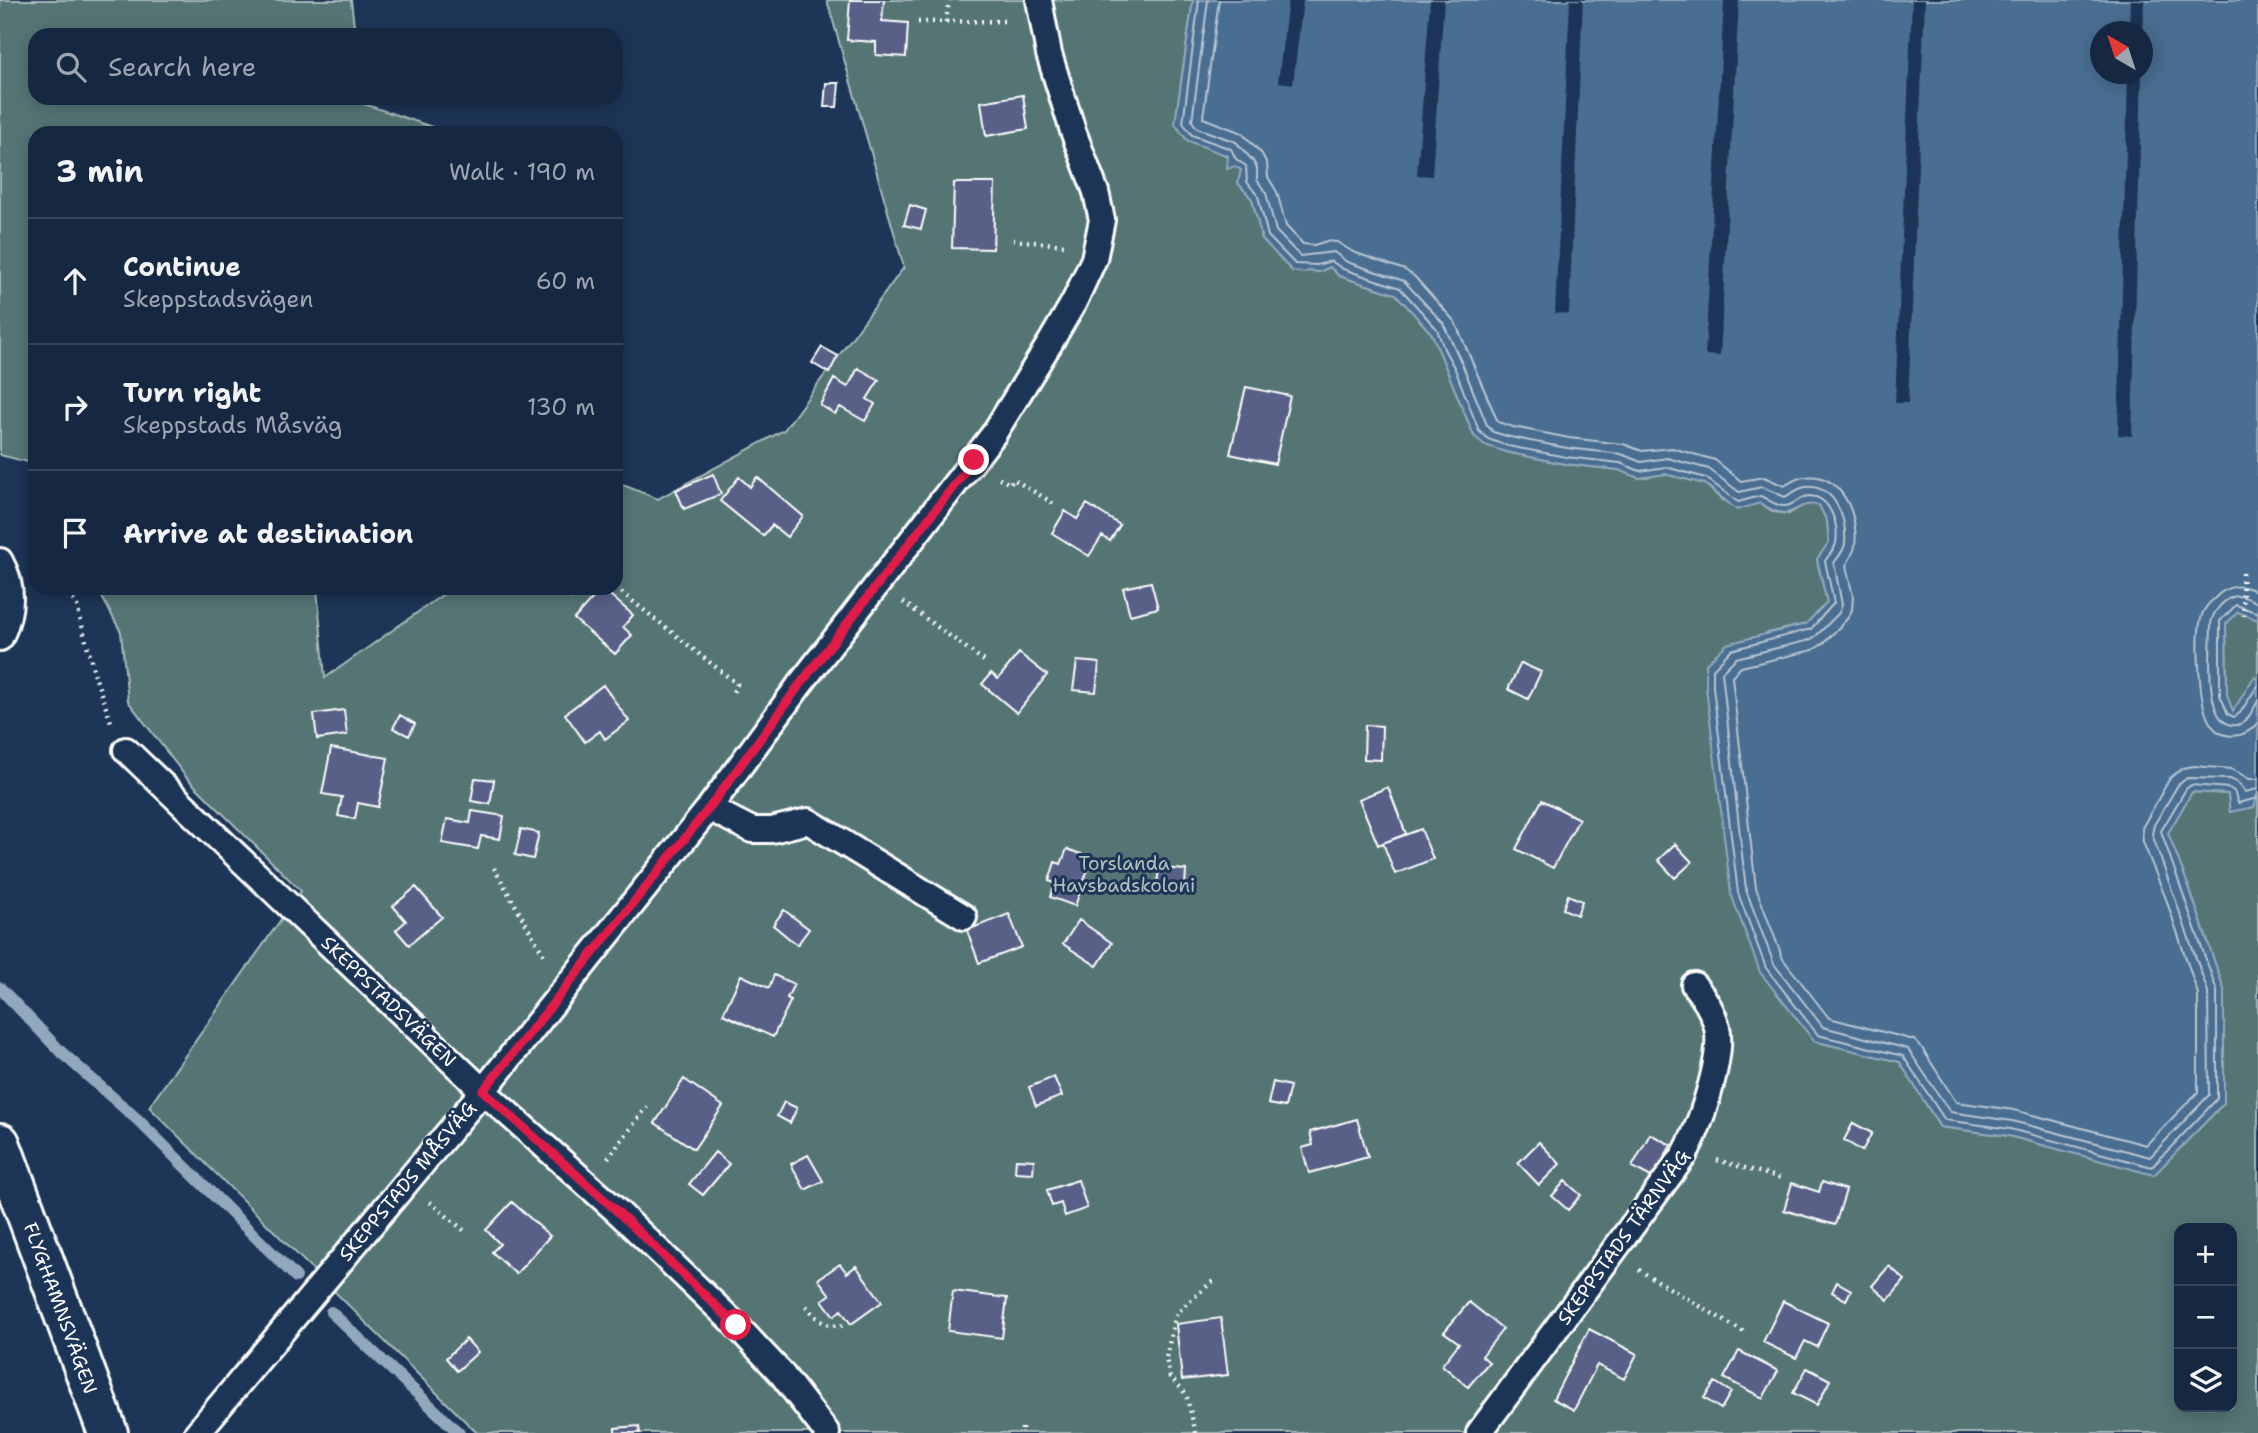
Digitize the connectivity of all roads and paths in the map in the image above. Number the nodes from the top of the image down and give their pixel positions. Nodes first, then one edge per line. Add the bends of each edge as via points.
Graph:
1 (949, 0) edge
2 (1042, 10) edge
3 (918, 22) dead end
4 (946, 22) junction
5 (1013, 240) dead end
6 (1097, 248) junction
7 (974, 460) junction
8 (1056, 505) dead end
9 (0, 561) edge
10 (2242, 573) dead end
11 (878, 584) junction
12 (623, 594) edge
13 (70, 595) edge
14 (2244, 616) dead end
15 (0, 638) edge
16 (987, 663) dead end
17 (732, 694) dead end
18 (126, 750) joint
19 (709, 808) junction
20 (494, 868) dead end
21 (964, 917) dead end
22 (1693, 985) dead end
23 (567, 986) junction
24 (483, 1091) junction
25 (650, 1103) dead end
26 (0, 1143) edge
27 (1686, 1152) junction
28 (1780, 1178) dead end
29 (406, 1181) junction
30 (588, 1185) junction
31 (467, 1233) dead end
32 (1611, 1252) junction
33 (1213, 1281) dead end
34 (806, 1306) dead end
35 (846, 1325) dead end
36 (1747, 1334) dead end
37 (108, 1433) edge
38 (197, 1433) edge
39 (827, 1433) edge
40 (1196, 1433) edge
41 (1479, 1433) edge

1 - 4 path
2 - 4 path
2 - 6 lane, SKEPPSTADS MÅSVÄG via 1053,67 1096,192 1102,220
3 - 4 path
5 - 6 path
6 - 7 lane, SKEPPSTADS MÅSVÄG via 1051,343
7 - 8 path via 1010,485 1013,479
7 - 11 lane, SKEPPSTADS MÅSVÄG
9 - 15 lane via 9,578 9,606
10 - 14 path
11 - 16 path
11 - 19 lane, SKEPPSTADS MÅSVÄG
12 - 17 path via 737,684
13 - 18 path via 77,606 114,733
18 - 24 lane, SKEPPSTADSVÄGEN
19 - 21 lane via 752,830 808,821
19 - 23 lane, SKEPPSTADS MÅSVÄG
20 - 23 path
22 - 27 lane, SKEPPSTADS TÄRNVÄG via 1706,999 1718,1029 1715,1070
23 - 24 lane, SKEPPSTADS MÅSVÄG
24 - 29 lane, SKEPPSTADS MÅSVÄG
24 - 30 lane, SKEPPSTADSVÄGEN
25 - 30 path
26 - 37 street, FLYGHAMNSVÄGEN
27 - 28 path
27 - 32 lane, SKEPPSTADS TÄRNVÄG
29 - 31 path
29 - 38 lane, SKEPPSTADS MÅSVÄG
30 - 39 lane, SKEPPSTADSVÄGEN via 761,1350
32 - 36 path
32 - 41 lane, SKEPPSTADS TÄRNVÄG
33 - 40 path via 1175,1317 1166,1358 1170,1377 1187,1398
34 - 35 path via 816,1319 831,1327

